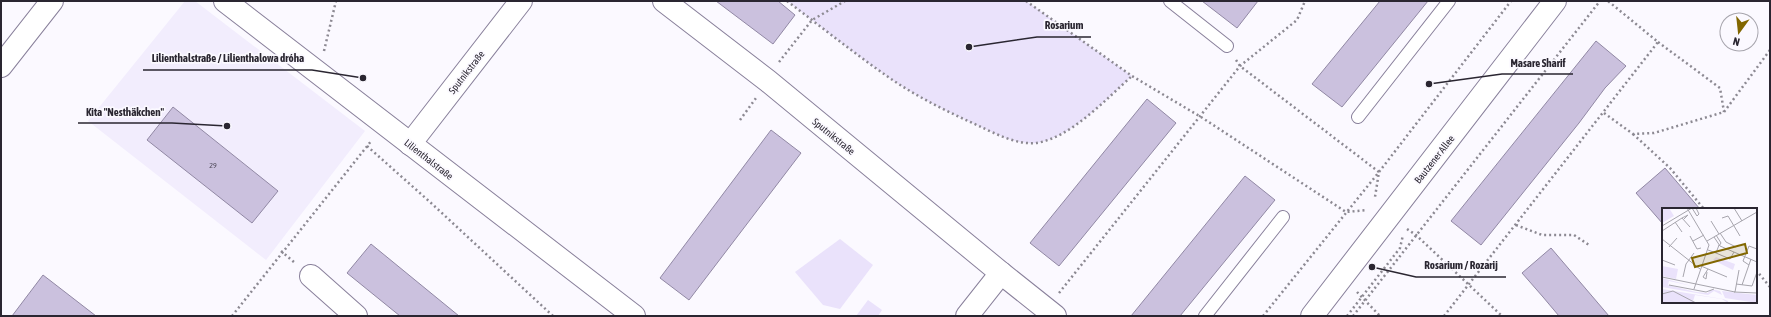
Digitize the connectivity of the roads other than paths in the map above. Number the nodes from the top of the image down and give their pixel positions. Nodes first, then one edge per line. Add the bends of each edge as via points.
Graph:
1 (52, 1) edge
2 (225, 1) edge
3 (522, 1) edge
4 (664, 1) edge
5 (1170, 1) edge
6 (1448, 1) edge
7 (1556, 1) edge
8 (1227, 46) road end
9 (1, 66) edge
10 (1358, 117) dead end
11 (410, 144) junction
12 (1283, 217) dead end
13 (1001, 273) junction
14 (311, 276) dead end
15 (1051, 313) edge
16 (356, 316) edge
17 (634, 316) edge
18 (968, 316) edge
19 (1205, 316) edge
20 (1312, 316) edge

1 - 9 street
2 - 11 street, Lilienthalstraße
3 - 11 street, Sputnikstraße
4 - 13 street, Sputnikstraße via 768,81
5 - 8 lane
6 - 10 lane
7 - 20 street, Bautzener Allee via 1381,214 1342,278
11 - 17 street, Lilienthalstraße
12 - 19 lane
13 - 15 street, Sputnikstraße
13 - 18 street
14 - 16 street

